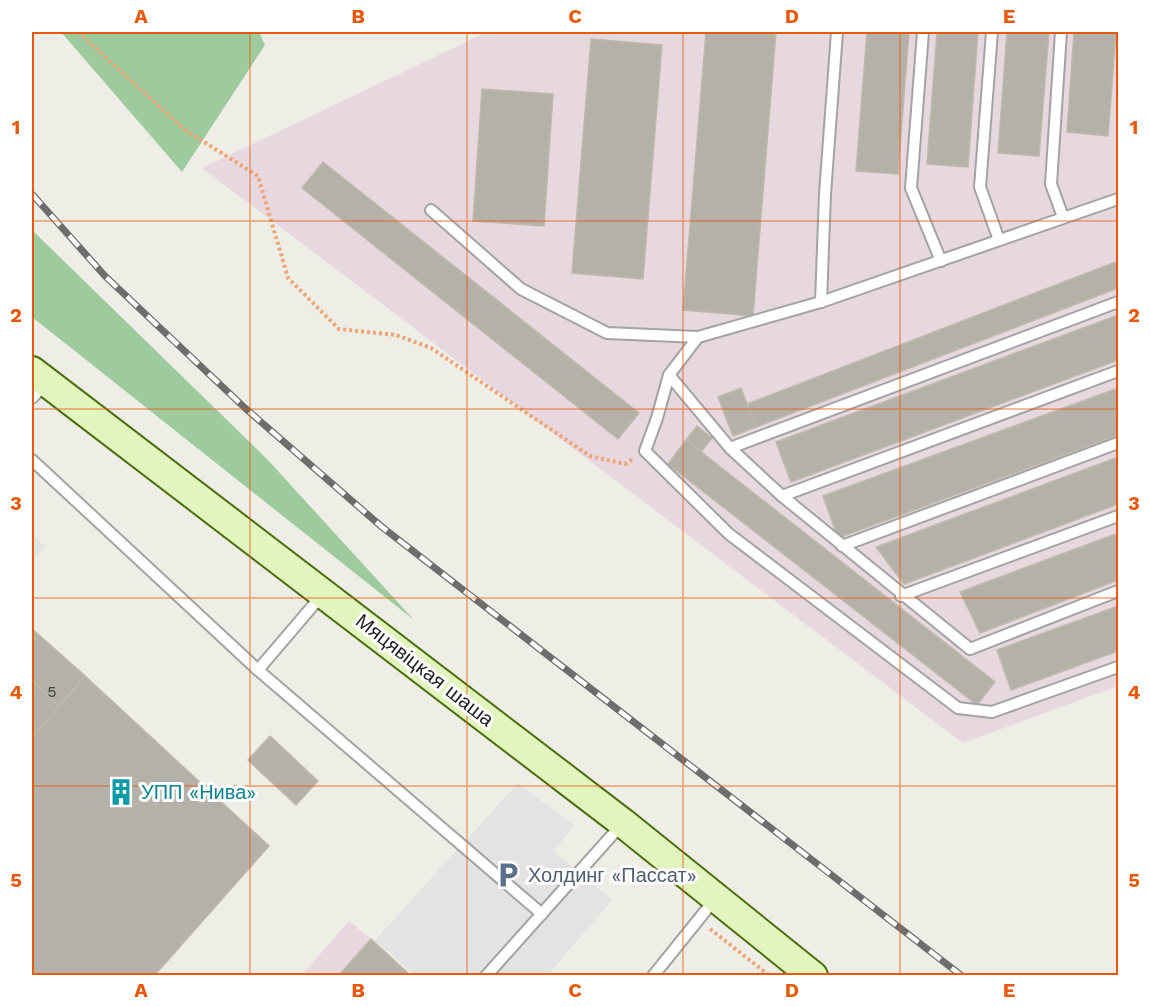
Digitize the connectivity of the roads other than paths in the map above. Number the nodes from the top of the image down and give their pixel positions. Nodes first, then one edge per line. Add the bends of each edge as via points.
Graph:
1 (837, 32) edge
2 (923, 32) edge
3 (992, 32) edge
4 (1061, 32) edge
5 (1119, 199) edge
6 (431, 210) dead end
7 (1064, 217) junction
8 (999, 240) junction
9 (941, 261) junction
10 (821, 302) junction
11 (1119, 302) edge
12 (698, 337) junction
13 (1119, 371) edge
14 (669, 375) junction
15 (37, 384) edge
16 (1119, 443) edge
17 (729, 448) junction
18 (32, 460) edge
19 (782, 496) junction
20 (1119, 516) edge
21 (842, 546) junction
22 (1119, 591) edge
23 (324, 593) junction
24 (901, 596) junction
25 (1119, 667) edge
26 (258, 670) junction
27 (623, 822) junction
28 (706, 909) junction
29 (542, 915) junction
30 (486, 975) edge
31 (653, 975) edge
32 (813, 975) edge

1 - 10 lane
2 - 9 lane via 911,188
3 - 8 lane via 980,187
4 - 7 lane via 1051,184
5 - 7 lane
6 - 12 lane via 521,289 608,333
7 - 8 lane
8 - 9 lane
9 - 10 lane
10 - 12 lane
11 - 17 lane
12 - 14 lane
13 - 19 lane
14 - 17 lane
14 - 25 lane via 645,451 729,534 958,708 992,712
15 - 23 main road, Мяцявіцкая шаша
16 - 21 lane
17 - 19 lane
18 - 26 lane
19 - 21 lane
20 - 24 lane
21 - 24 lane
22 - 24 lane via 970,649
23 - 26 lane
23 - 27 main road, Мяцявіцкая шаша
26 - 29 lane
27 - 28 main road, Мяцявіцкая шаша
27 - 29 lane
28 - 31 lane
28 - 32 main road, Мяцявіцкая шаша
29 - 30 lane

